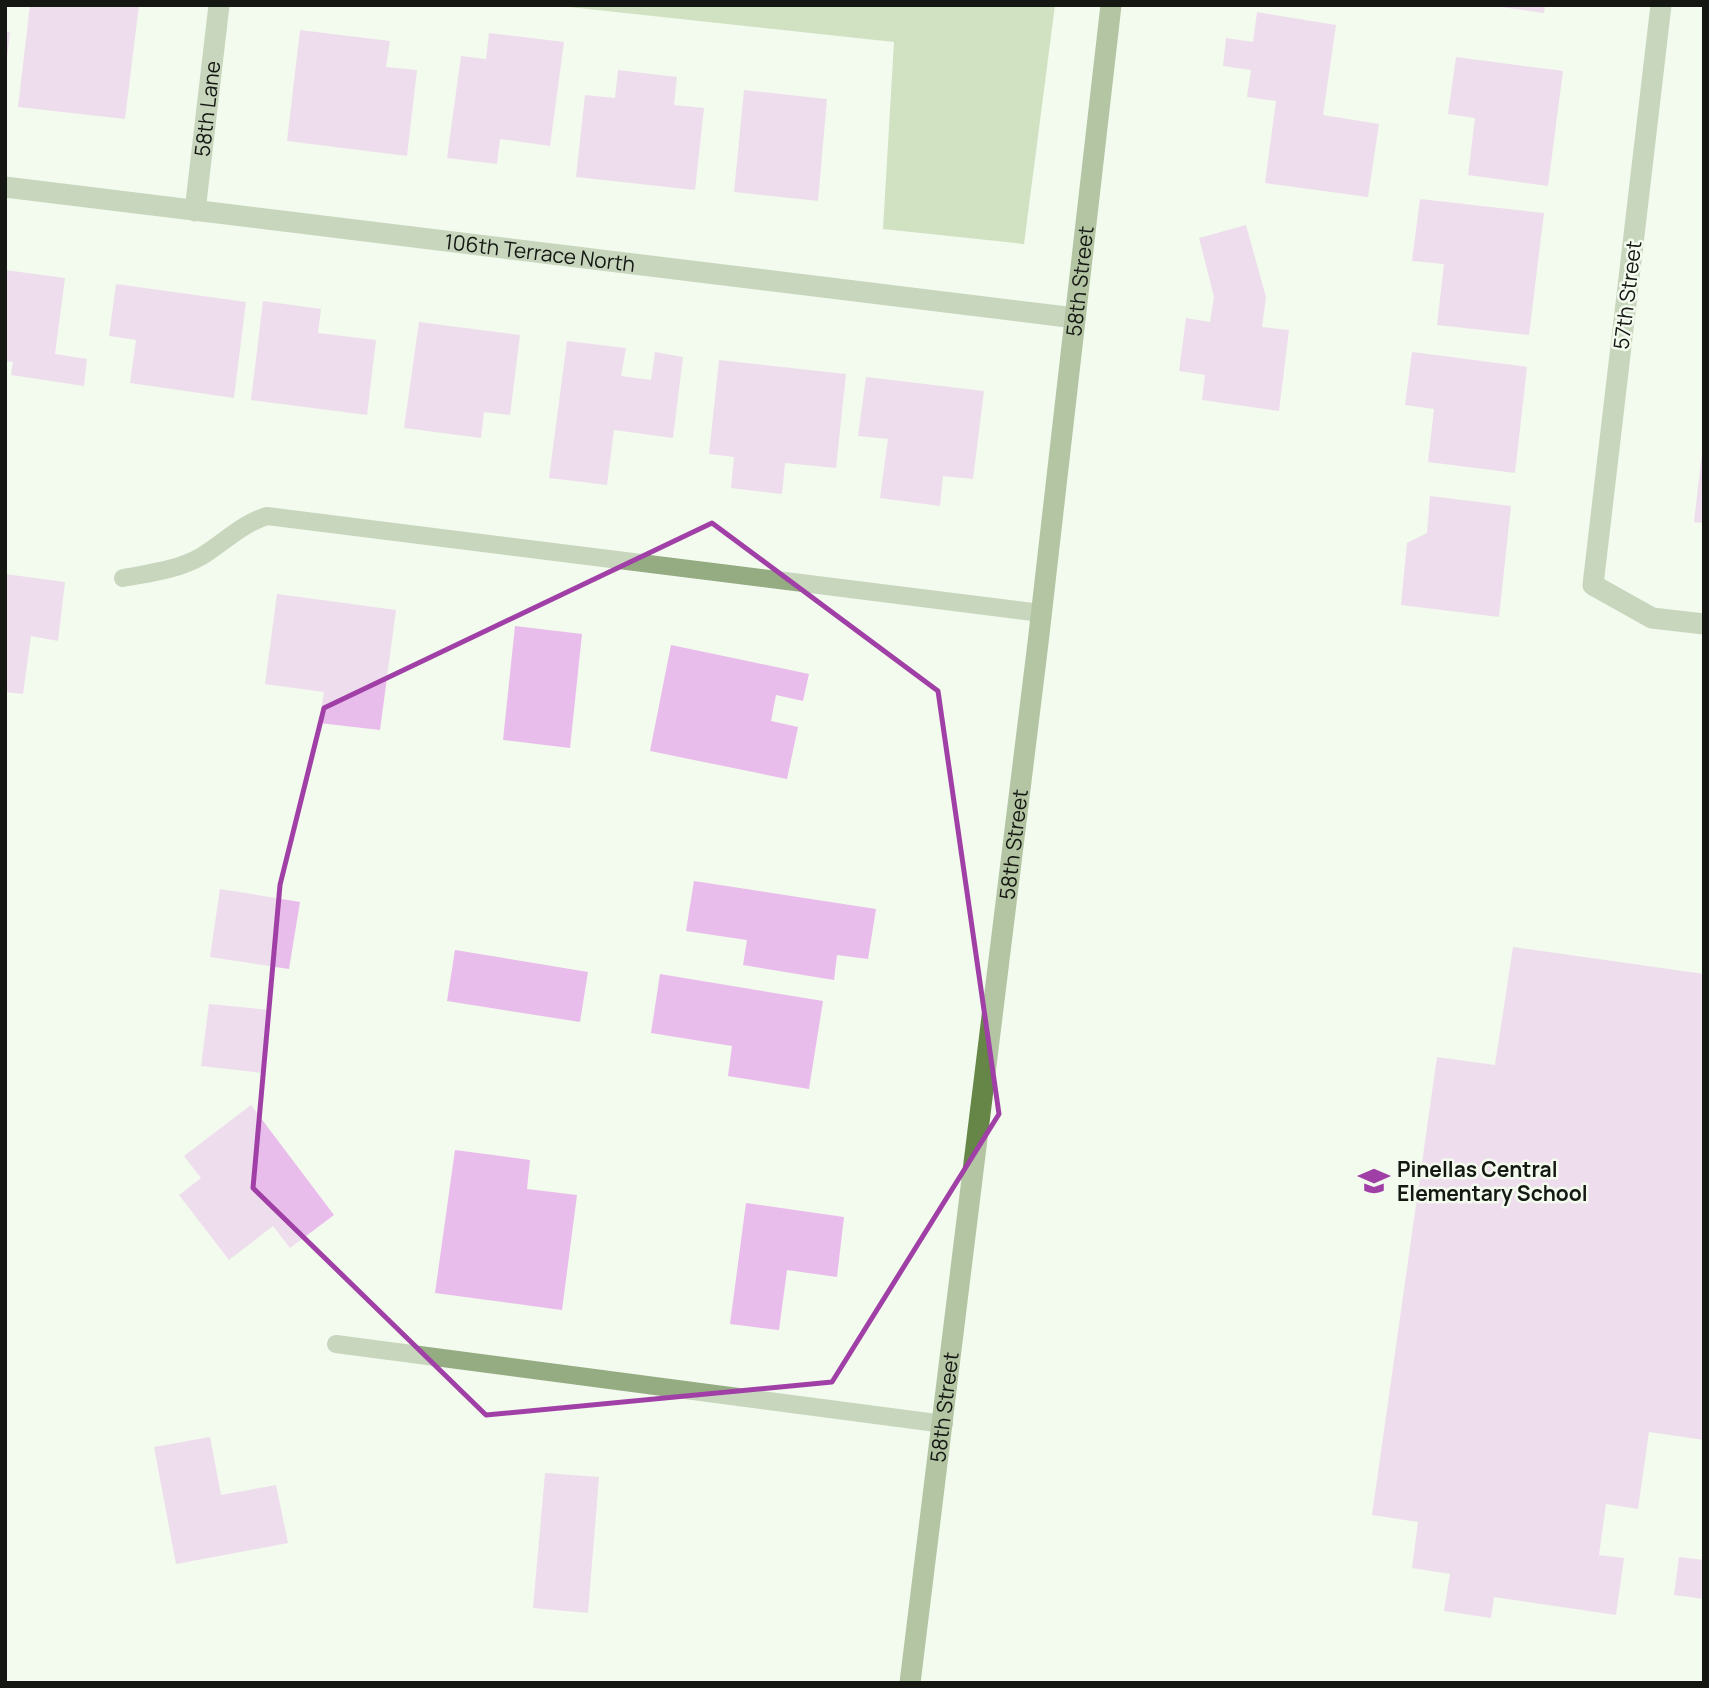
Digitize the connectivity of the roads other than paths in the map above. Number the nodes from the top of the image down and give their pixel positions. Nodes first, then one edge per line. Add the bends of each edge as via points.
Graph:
1 (219, 5) edge
2 (1111, 5) edge
3 (1661, 5) edge
4 (5, 187) edge
5 (195, 211) junction
6 (1075, 318) junction
7 (123, 578) dead end
8 (1041, 613) junction
9 (1704, 624) edge
10 (336, 1344) dead end
11 (944, 1424) junction
12 (910, 1683) edge

1 - 5 street, 58th Lane
2 - 6 street, 58th Street
3 - 9 street, 57th Street via 1593,585 1652,618
4 - 5 street, 106th Terrace North
5 - 6 street, 106th Terrace North
6 - 8 street, 58th Street
7 - 8 lane via 171,569 199,558 267,516
8 - 11 street, 58th Street
10 - 11 lane
11 - 12 street, 58th Street

